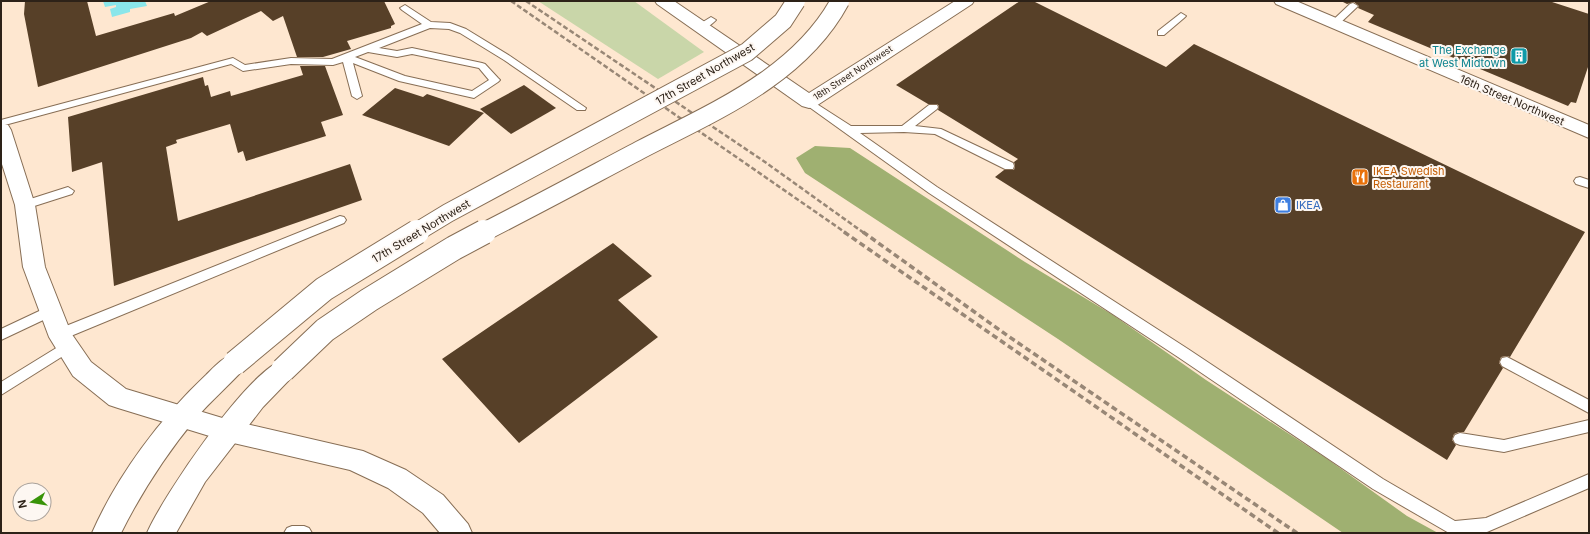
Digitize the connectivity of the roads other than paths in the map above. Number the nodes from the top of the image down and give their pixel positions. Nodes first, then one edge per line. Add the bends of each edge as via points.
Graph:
1 (663, 1) edge
2 (796, 1) edge
3 (840, 1) edge
4 (966, 1) edge
5 (1282, 1) edge
6 (1353, 6) dead end
7 (406, 8) dead end
8 (1182, 16) dead end
9 (1334, 24) junction
10 (429, 25) junction
11 (1161, 33) dead end
12 (368, 49) junction
13 (346, 57) junction
14 (357, 96) dead end
15 (809, 102) junction
16 (933, 107) dead end
17 (581, 108) dead end
18 (1, 123) edge
19 (904, 129) junction
20 (1, 130) edge
21 (847, 130) junction
22 (1589, 132) edge
23 (1009, 166) dead end
24 (68, 191) dead end
25 (25, 205) junction
26 (340, 220) dead end
27 (52, 310) junction
28 (1, 335) edge
29 (64, 341) junction
30 (1507, 362) dead end
31 (1, 389) edge
32 (1589, 407) edge
33 (182, 417) junction
34 (1589, 426) edge
35 (229, 431) junction
36 (1460, 439) dead end
37 (1589, 481) edge
38 (447, 530) edge
39 (106, 533) edge
40 (161, 533) edge
41 (292, 533) edge
42 (304, 533) edge

1 - 15 main road, 18th Street Northwest via 706,24
2 - 33 main road, 17th Street Northwest, bridge via 783,22 747,52 448,214 324,290 235,363
3 - 35 main road, bridge via 802,50 733,100 454,248 325,330 282,370
4 - 15 main road, 18th Street Northwest
5 - 9 main road, 16th Street Northwest
6 - 9 lane
7 - 10 lane
8 - 11 lane
9 - 22 main road, 16th Street Northwest
10 - 12 lane
10 - 17 lane via 450,26 463,31
12 - 13 lane
12 - 13 lane via 397,54 412,51 482,66 494,80 474,94 402,79
13 - 14 lane
13 - 18 lane via 333,62 291,61 243,68 233,61
15 - 21 lane
16 - 19 lane
19 - 21 lane
19 - 23 lane via 937,131
20 - 25 main road
21 - 37 lane via 933,190 1378,484 1454,528 1487,525
24 - 25 lane
25 - 27 main road via 34,267
26 - 29 lane
27 - 28 lane
27 - 29 main road
29 - 31 lane
29 - 33 main road via 82,369 118,397
30 - 32 lane
33 - 35 main road
33 - 39 main road, 17th Street Northwest via 148,463
34 - 36 lane via 1504,446
35 - 38 main road via 354,458 397,479 433,504
35 - 40 main road via 196,473
41 - 42 lane

